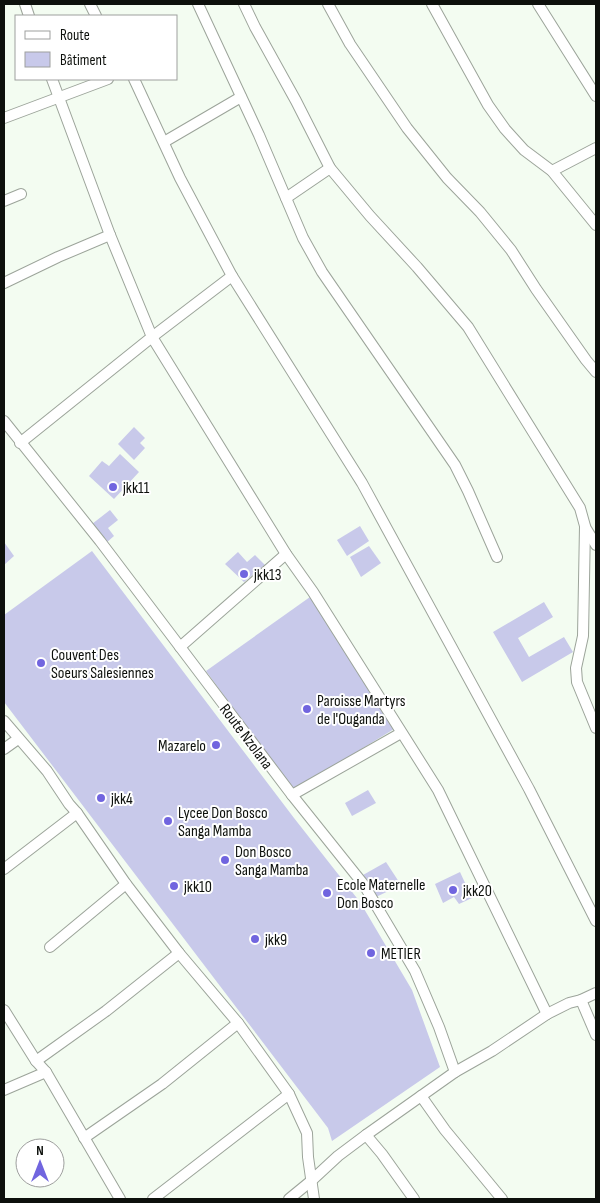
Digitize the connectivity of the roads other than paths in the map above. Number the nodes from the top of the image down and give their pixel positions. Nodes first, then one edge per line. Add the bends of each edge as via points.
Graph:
1 (198, 4) edge
2 (244, 4) edge
3 (328, 4) edge
4 (432, 4) edge
5 (538, 4) edge
6 (52, 80) edge
7 (105, 80) edge
8 (134, 80) edge
9 (596, 96) edge
10 (59, 97) junction
11 (242, 97) junction
12 (4, 118) edge
13 (164, 142) junction
14 (596, 148) edge
15 (330, 168) junction
16 (552, 171) junction
17 (21, 194) dead end
18 (286, 198) junction
19 (4, 201) edge
20 (596, 226) edge
21 (110, 235) junction
22 (232, 276) junction
23 (4, 283) edge
24 (152, 336) junction
25 (596, 372) edge
26 (4, 421) edge
27 (20, 443) junction
28 (585, 526) junction
29 (596, 545) edge
30 (286, 554) junction
31 (497, 557) dead end
32 (180, 647) junction
33 (4, 721) edge
34 (596, 728) edge
35 (401, 732) junction
36 (18, 739) junction
37 (4, 749) edge
38 (292, 795) junction
39 (77, 813) junction
40 (4, 869) edge
41 (126, 884) junction
42 (596, 921) edge
43 (50, 947) dead end
44 (179, 952) junction
45 (596, 993) edge
46 (581, 1000) junction
47 (4, 1010) edge
48 (548, 1014) junction
49 (238, 1024) junction
50 (596, 1035) edge
51 (36, 1061) junction
52 (46, 1072) junction
53 (455, 1072) junction
54 (4, 1090) edge
55 (289, 1094) junction
56 (421, 1096) junction
57 (366, 1135) junction
58 (84, 1138) junction
59 (312, 1181) junction
60 (120, 1199) edge
61 (153, 1199) edge
62 (289, 1199) edge
63 (314, 1199) edge
64 (414, 1199) edge
65 (502, 1199) edge

1 - 11 street
2 - 15 street
3 - 25 street via 350,44 407,128 510,250
4 - 16 street via 488,105 524,150
5 - 9 street
6 - 10 street
7 - 10 street
8 - 13 street
10 - 12 street
10 - 21 street
11 - 13 street
11 - 18 street
13 - 22 street
14 - 16 street
15 - 18 street
15 - 28 street via 468,327 572,492
16 - 20 street
17 - 19 street
18 - 31 street via 322,272 455,465
21 - 23 street
21 - 24 street
22 - 24 street
22 - 42 street via 362,483 529,789
24 - 27 street
24 - 30 street
26 - 27 street, Route Nzolana
27 - 32 street, Route Nzolana
28 - 29 street
28 - 34 street via 583,636 575,675
30 - 32 street
30 - 35 street
32 - 38 street, Route Nzolana
33 - 36 street
35 - 38 street
35 - 48 street via 438,790
36 - 37 street
36 - 39 street via 47,770
38 - 53 street, Route Nzolana via 364,885 390,928 415,971
39 - 40 street
39 - 41 street
41 - 43 street
41 - 44 street
44 - 49 street
44 - 51 street via 106,1011
45 - 46 street
46 - 48 street
46 - 50 street
47 - 51 street
48 - 53 street
49 - 55 street
49 - 58 street via 162,1084
51 - 52 street
52 - 54 street
52 - 58 street
53 - 56 street
55 - 59 street via 307,1134
55 - 61 street
56 - 57 street
56 - 65 street
57 - 59 street
57 - 64 street
58 - 60 street
59 - 62 street
59 - 63 street

